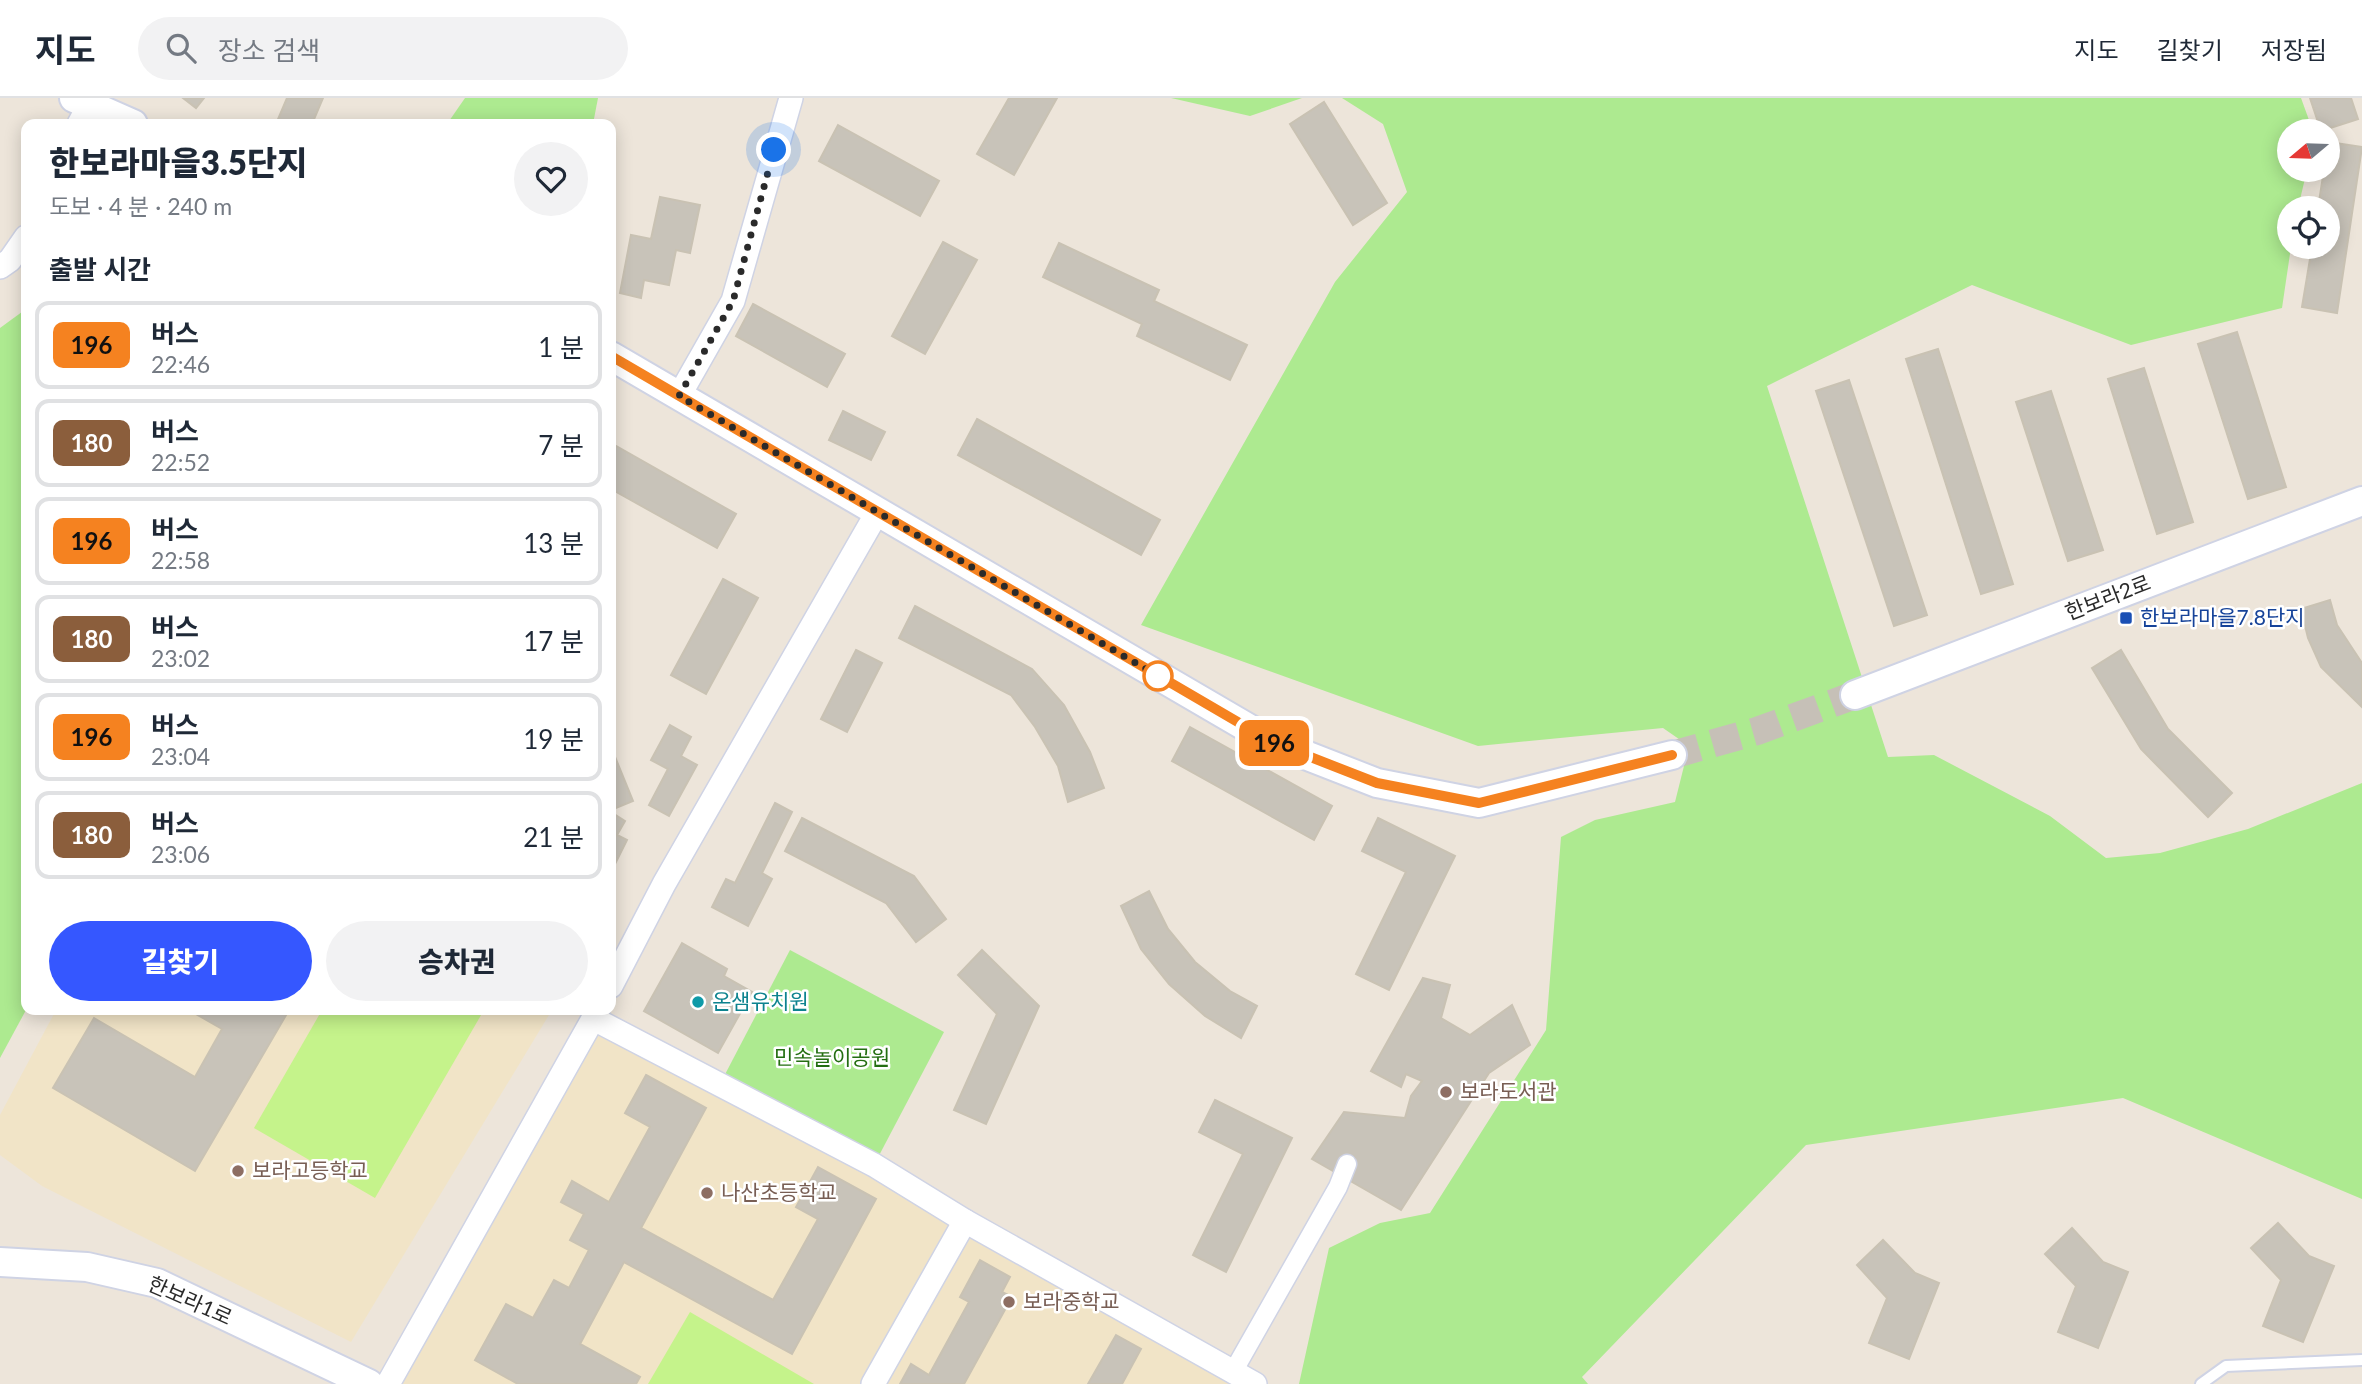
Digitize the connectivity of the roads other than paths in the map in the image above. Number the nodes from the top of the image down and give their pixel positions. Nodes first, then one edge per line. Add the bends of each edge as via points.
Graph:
1 (791, 98) edge
2 (83, 106) edge
3 (119, 119) edge
4 (21, 242) edge
5 (3, 259) edge
6 (616, 359) edge
7 (679, 396) junction
8 (2362, 501) edge
9 (878, 511) junction
10 (1855, 695) tunnel mouth
11 (1672, 755) tunnel mouth
12 (616, 976) edge
13 (595, 1015) edge
14 (598, 1015) edge
15 (1347, 1164) dead end
16 (965, 1221) junction
17 (0, 1262) edge
18 (2362, 1360) edge
19 (1233, 1372) junction
20 (369, 1384) edge
21 (388, 1384) edge
22 (873, 1384) edge
23 (1255, 1384) edge
24 (2201, 1384) edge

1 - 7 street via 733,301
2 - 3 street
4 - 5 street
6 - 7 street
7 - 9 street
8 - 10 street, 한보라2로
9 - 11 street via 1272,742 1377,783 1479,803
9 - 12 street
13 - 21 street
14 - 16 street via 874,1165
15 - 19 street
16 - 19 street
16 - 22 street
17 - 20 street, 한보라1로 via 87,1267 157,1283
18 - 24 lane via 2226,1366
19 - 23 street

